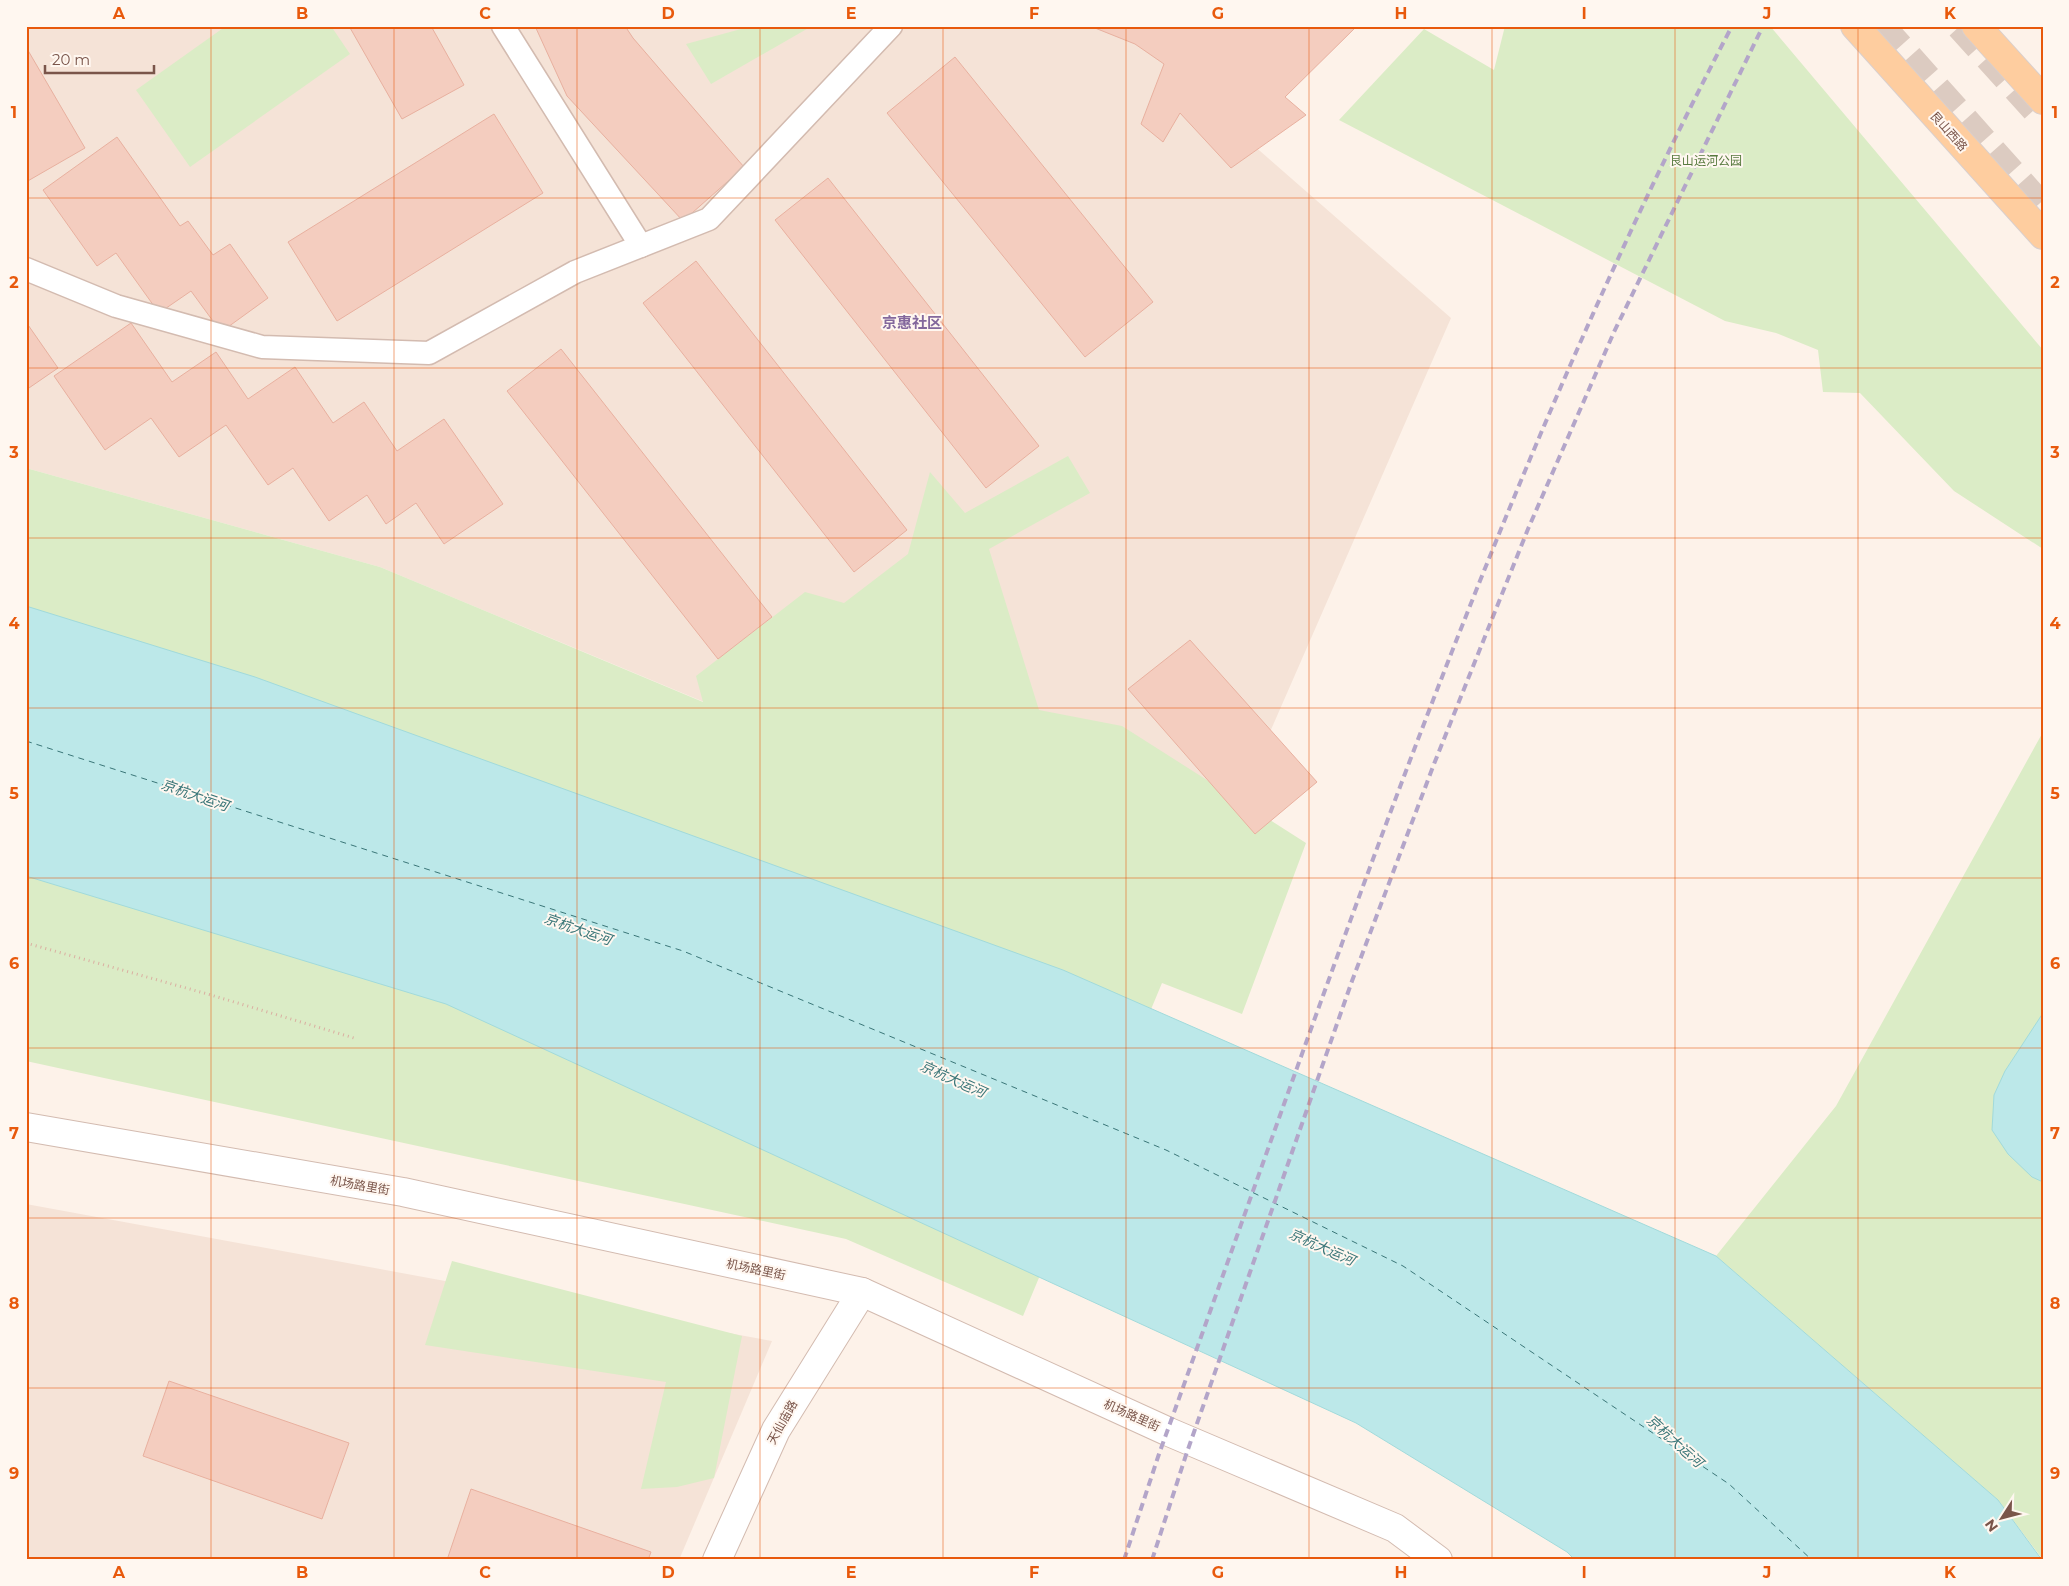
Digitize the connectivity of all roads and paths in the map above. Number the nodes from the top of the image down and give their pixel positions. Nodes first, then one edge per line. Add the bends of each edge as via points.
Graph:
1 (503, 26) edge
2 (892, 26) edge
3 (1855, 26) edge
4 (1976, 26) edge
5 (2043, 100) edge
6 (2043, 235) edge
7 (641, 246) junction
8 (26, 269) edge
9 (26, 943) edge
10 (354, 1038) dead end
11 (26, 1127) edge
12 (862, 1292) junction
13 (716, 1560) edge
14 (1438, 1560) edge

1 - 7 lane
2 - 7 lane via 709,219
3 - 6 main road, 艮山西路
4 - 5 main road
7 - 8 lane via 575,272 429,354 262,347 116,306
9 - 10 path
11 - 12 street, 机场路里街 via 403,1192
12 - 13 street, 天仙庙路 via 776,1430
12 - 14 street, 机场路里街 via 1170,1432 1395,1528

